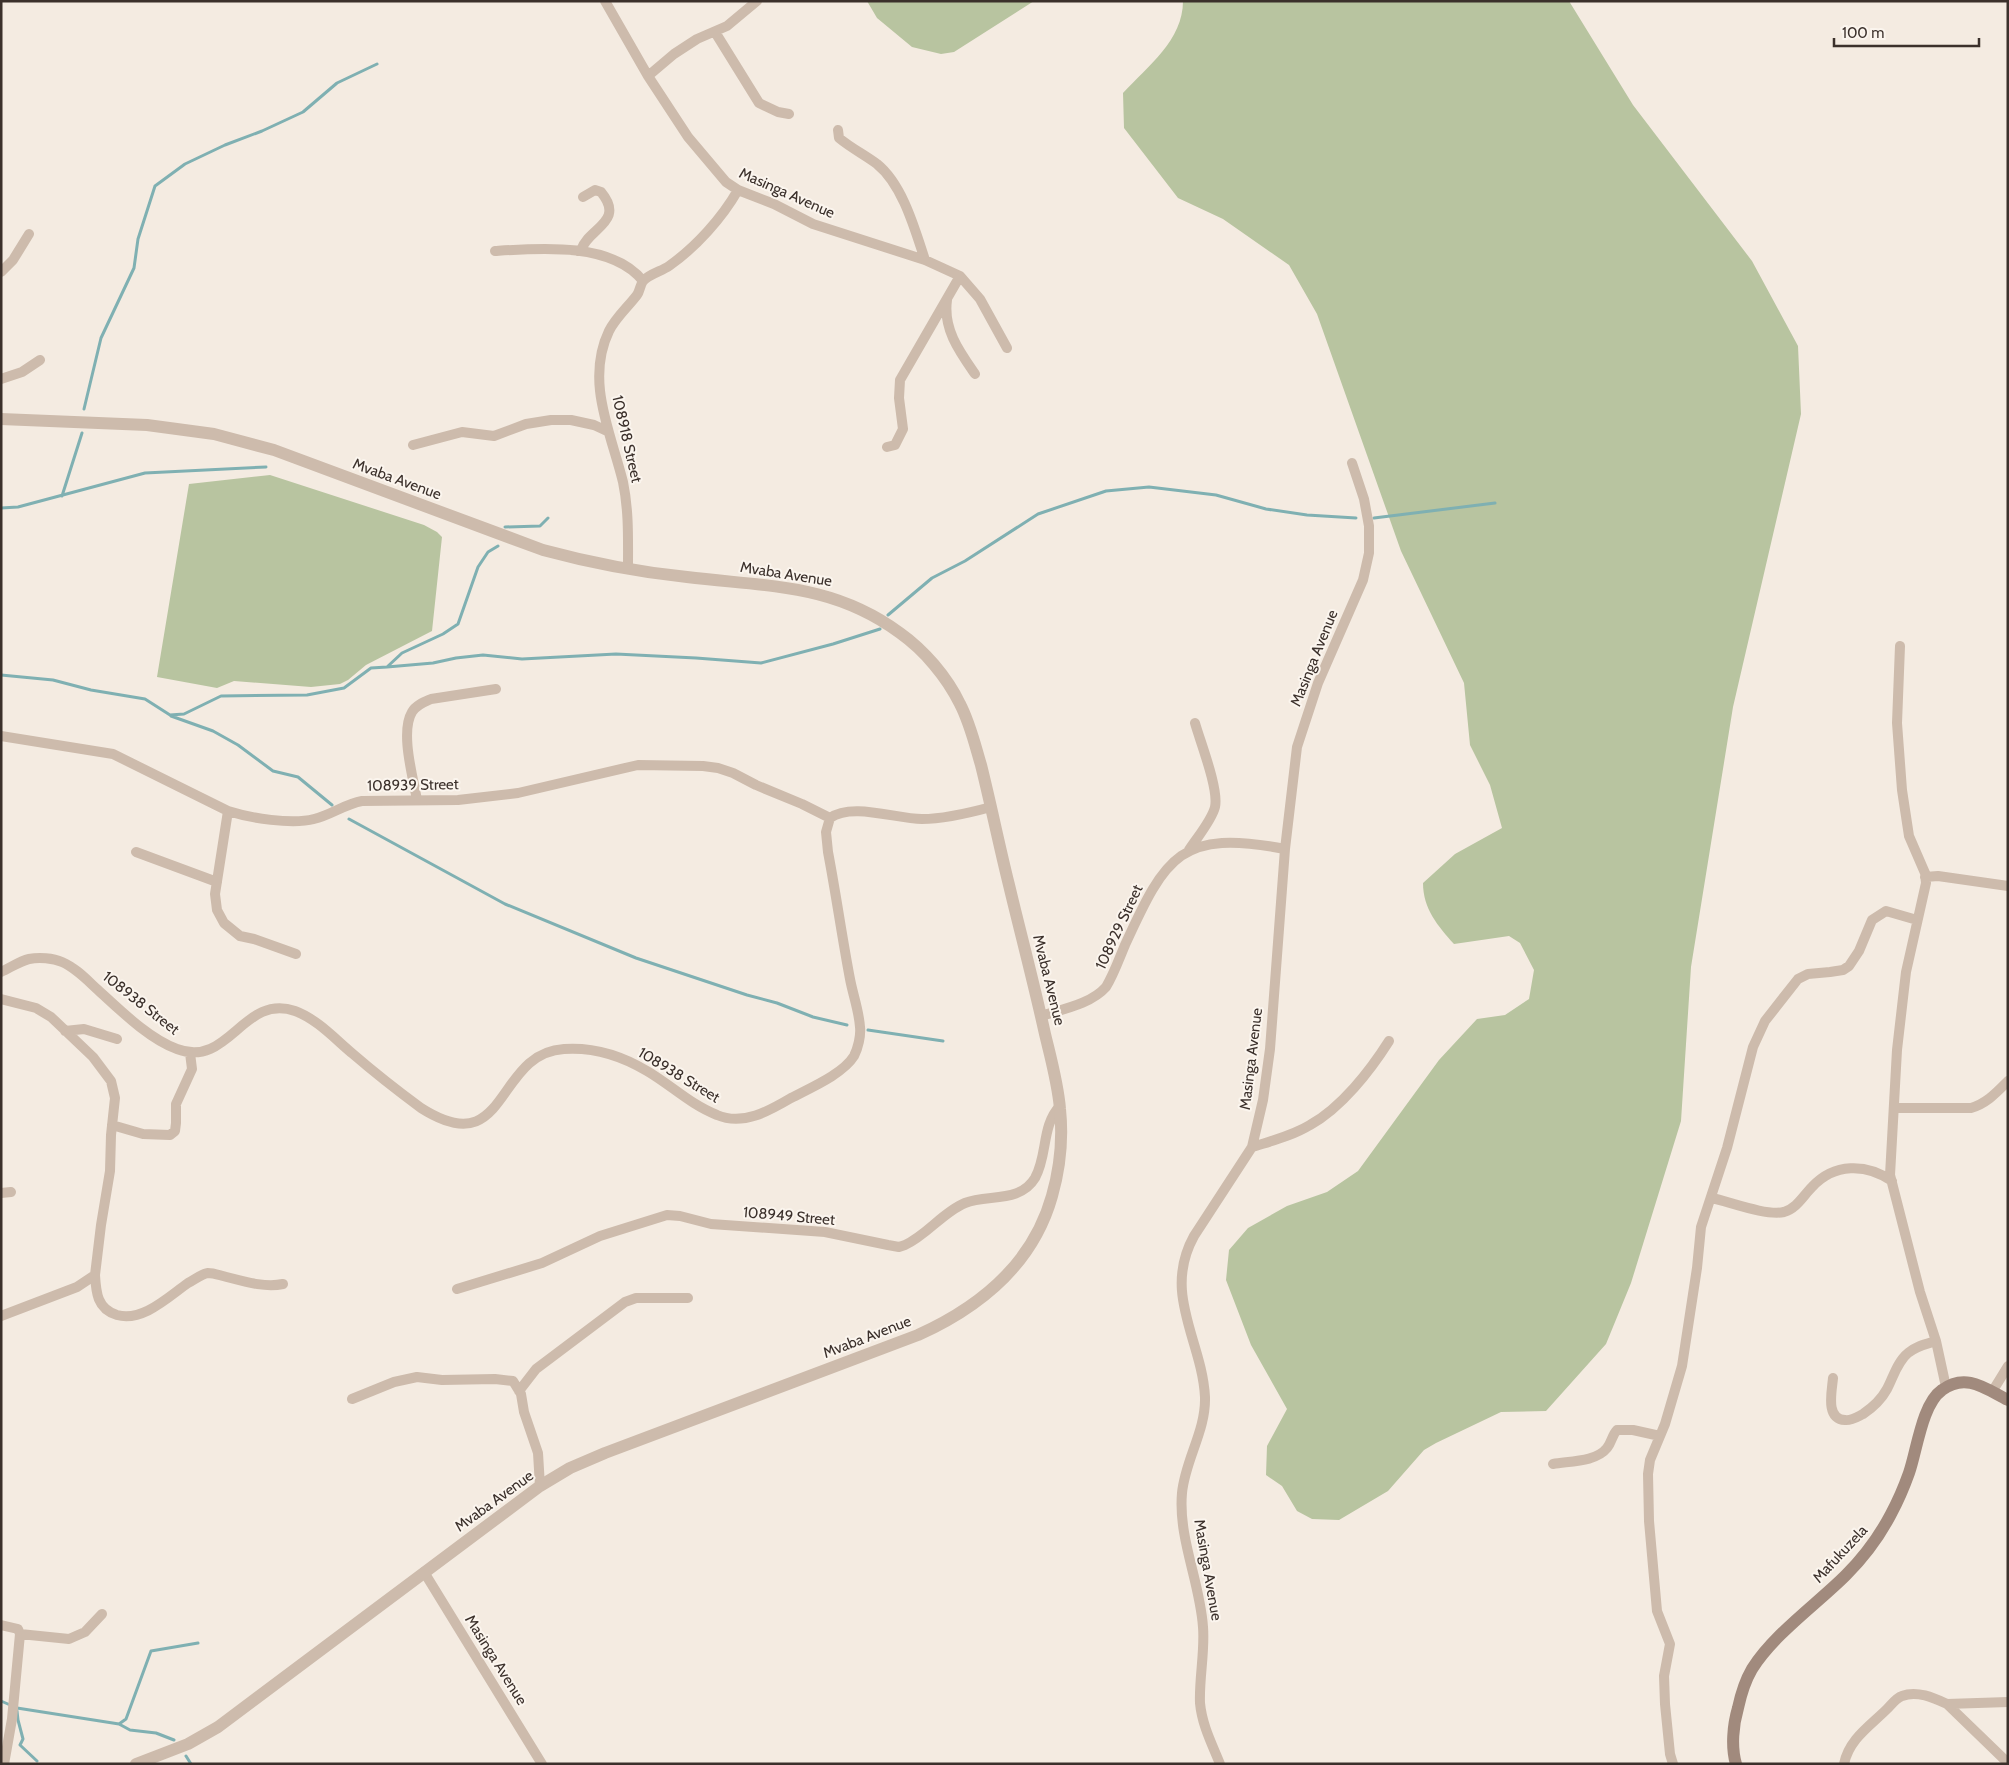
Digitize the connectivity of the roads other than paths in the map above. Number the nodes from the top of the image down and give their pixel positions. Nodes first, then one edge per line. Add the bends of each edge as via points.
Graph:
1 (605, 1) edge
2 (757, 1) edge
3 (715, 32) junction
4 (648, 76) junction
5 (789, 114) dead end
6 (838, 130) dead end
7 (738, 190) junction
8 (583, 197) dead end
9 (29, 234) dead end
10 (495, 251) dead end
11 (578, 251) junction
12 (924, 260) junction
13 (1, 272) edge
14 (960, 276) junction
15 (643, 281) junction
16 (947, 297) junction
17 (1007, 348) dead end
18 (40, 360) dead end
19 (975, 374) dead end
20 (1, 379) edge
21 (1, 419) edge
22 (607, 432) junction
23 (413, 445) dead end
24 (887, 447) dead end
25 (1352, 463) dead end
26 (628, 569) junction
27 (1900, 646) dead end
28 (496, 689) dead end
29 (1195, 723) dead end
30 (1, 736) edge
31 (417, 800) junction
32 (991, 807) junction
33 (228, 811) junction
34 (830, 818) junction
35 (1285, 849) junction
36 (1188, 851) junction
37 (136, 852) dead end
38 (1925, 877) junction
39 (217, 882) junction
40 (2008, 886) edge
41 (1917, 920) junction
42 (296, 954) dead end
43 (1, 972) edge
44 (1, 999) edge
45 (1041, 1016) junction
46 (65, 1030) junction
47 (117, 1039) dead end
48 (1389, 1041) dead end
49 (190, 1052) junction
50 (2008, 1080) edge
51 (1060, 1106) junction
52 (1894, 1108) junction
53 (112, 1126) junction
54 (1252, 1147) junction
55 (1892, 1181) junction
56 (1712, 1198) junction
57 (95, 1275) junction
58 (283, 1284) dead end
59 (457, 1288) dead end
60 (688, 1298) dead end
61 (1, 1316) edge
62 (1936, 1341) junction
63 (2008, 1366) edge
64 (1832, 1378) dead end
65 (1946, 1387) junction
66 (519, 1391) junction
67 (1992, 1392) junction
68 (352, 1399) dead end
69 (2008, 1400) edge
70 (1660, 1436) junction
71 (1553, 1464) dead end
72 (540, 1486) junction
73 (424, 1572) junction
74 (102, 1614) dead end
75 (1, 1626) edge
76 (20, 1634) junction
77 (2008, 1702) edge
78 (1947, 1704) junction
79 (4, 1764) edge
80 (136, 1764) edge
81 (542, 1764) edge
82 (1220, 1764) edge
83 (1673, 1764) edge
84 (1736, 1764) edge
85 (1844, 1764) edge
86 (2008, 1764) edge

1 - 4 street, Masinga Avenue
2 - 3 street via 740,17
3 - 4 street via 698,38
3 - 5 street via 759,103
4 - 7 street, Masinga Avenue via 698,150
6 - 12 street via 839,138 878,165 895,187 908,212
7 - 12 street, Masinga Avenue via 813,224
7 - 15 street via 693,245 670,265
8 - 11 street via 595,190 601,192 608,204 608,212 607,221 583,242
9 - 13 street via 14,260
10 - 11 street via 534,248
11 - 15 street via 610,257 628,265
12 - 14 street, Masinga Avenue
14 - 16 street
14 - 17 street, Masinga Avenue via 980,299
15 - 22 street, 108918 Street via 638,294 610,330 601,351 600,388
16 - 19 street via 945,313 950,334
16 - 24 street via 900,380 903,429 895,445
18 - 20 street via 22,372
21 - 26 street, Mvaba Avenue via 147,425 214,434 274,450 543,550
22 - 23 street via 594,425 571,420 551,420 526,424 494,436 462,432
22 - 26 street, 108918 Street via 623,483
25 - 35 street, Masinga Avenue via 1364,499 1370,553 1363,580 1318,683 1297,746
26 - 32 street, Mvaba Avenue via 806,591 845,602 889,625 920,649 959,701 972,735
27 - 38 street via 1897,723 1902,790 1908,836
28 - 31 street via 431,699 422,702 412,712 408,722 408,744
29 - 36 street, 108929 Street via 1216,801 1213,813
30 - 33 street, 108939 Street via 113,754
31 - 33 street, 108939 Street via 353,802 305,821
31 - 34 street, 108939 Street via 458,800 518,793 638,765 702,766 733,773
32 - 34 street via 922,819 855,811 842,812
32 - 45 street, Mvaba Avenue
33 - 39 street
34 - 49 street, 108938 Street via 826,832 828,852 860,1027 858,1048 847,1065 784,1102 751,1117 737,1120 715,1115 647,1071 608,1054 563,1049 537,1056 526,1065 488,1114 477,1122 455,1125 421,1108 304,1015 280,1008 255,1014 216,1046
35 - 36 street, 108929 Street via 1235,841 1203,845
35 - 54 street, Masinga Avenue via 1270,1049
36 - 45 street, 108929 Street via 1161,876 1101,993
37 - 39 street
38 - 40 street
38 - 41 street
39 - 42 street via 217,910 231,931
41 - 52 street via 1906,972
41 - 56 street via 1881,912 1872,920 1849,966 1844,970 1808,974 1798,979 1765,1022 1753,1047
43 - 49 street, 108938 Street via 28,959 63,962 151,1034 168,1046
44 - 46 street via 36,1008
45 - 51 street, Mvaba Avenue
46 - 47 street via 84,1029
46 - 53 street via 93,1057 111,1081 115,1098
48 - 54 street via 1371,1068 1329,1113 1309,1126
49 - 53 street via 192,1068 176,1104 176,1123 170,1134 143,1134
50 - 52 street via 1982,1105 1970,1108
51 - 59 street, 108949 Street via 1050,1119 1038,1170 1029,1186 1009,1196 964,1204 905,1245 894,1246 825,1232 711,1224 666,1215 600,1236 542,1263
51 - 72 street, Mvaba Avenue via 1058,1170 1044,1217 1021,1261 973,1305 918,1335 605,1453
52 - 55 street via 1890,1160
53 - 57 street via 110,1171
54 - 82 street, Masinga Avenue via 1194,1236 1186,1251 1182,1272 1184,1312 1198,1357 1205,1398 1196,1444 1185,1476 1182,1510 1204,1627 1200,1704 1207,1733
55 - 56 street via 1874,1170 1845,1168 1829,1173 1800,1202 1783,1212
55 - 62 street
56 - 70 street via 1701,1226 1682,1366
57 - 58 street via 100,1303 108,1311 122,1316 147,1311 207,1273 272,1286
57 - 61 street via 77,1287
60 - 66 street via 636,1298 625,1302 536,1369
62 - 64 street via 1907,1353 1875,1405 1854,1419 1839,1420 1834,1414 1831,1408
62 - 65 street
63 - 67 street
65 - 67 main road via 1962,1381 1973,1382
65 - 84 main road, Mafukuzela via 1934,1398 1928,1410 1909,1472 1881,1533 1847,1575 1789,1628 1752,1670 1734,1720
66 - 68 street via 513,1381 417,1377 394,1382
66 - 72 street via 538,1453
67 - 69 main road
70 - 71 street via 1617,1430 1607,1449 1597,1456
70 - 83 street via 1650,1460 1648,1494 1657,1611 1670,1644 1664,1676
72 - 73 street, Mvaba Avenue
73 - 80 street, Mvaba Avenue via 218,1727 188,1744
73 - 81 street, Masinga Avenue
74 - 76 street via 85,1632 69,1639
75 - 76 street via 18,1629
76 - 79 street
77 - 78 street
78 - 85 street via 1918,1694 1900,1696 1854,1740
78 - 86 street

